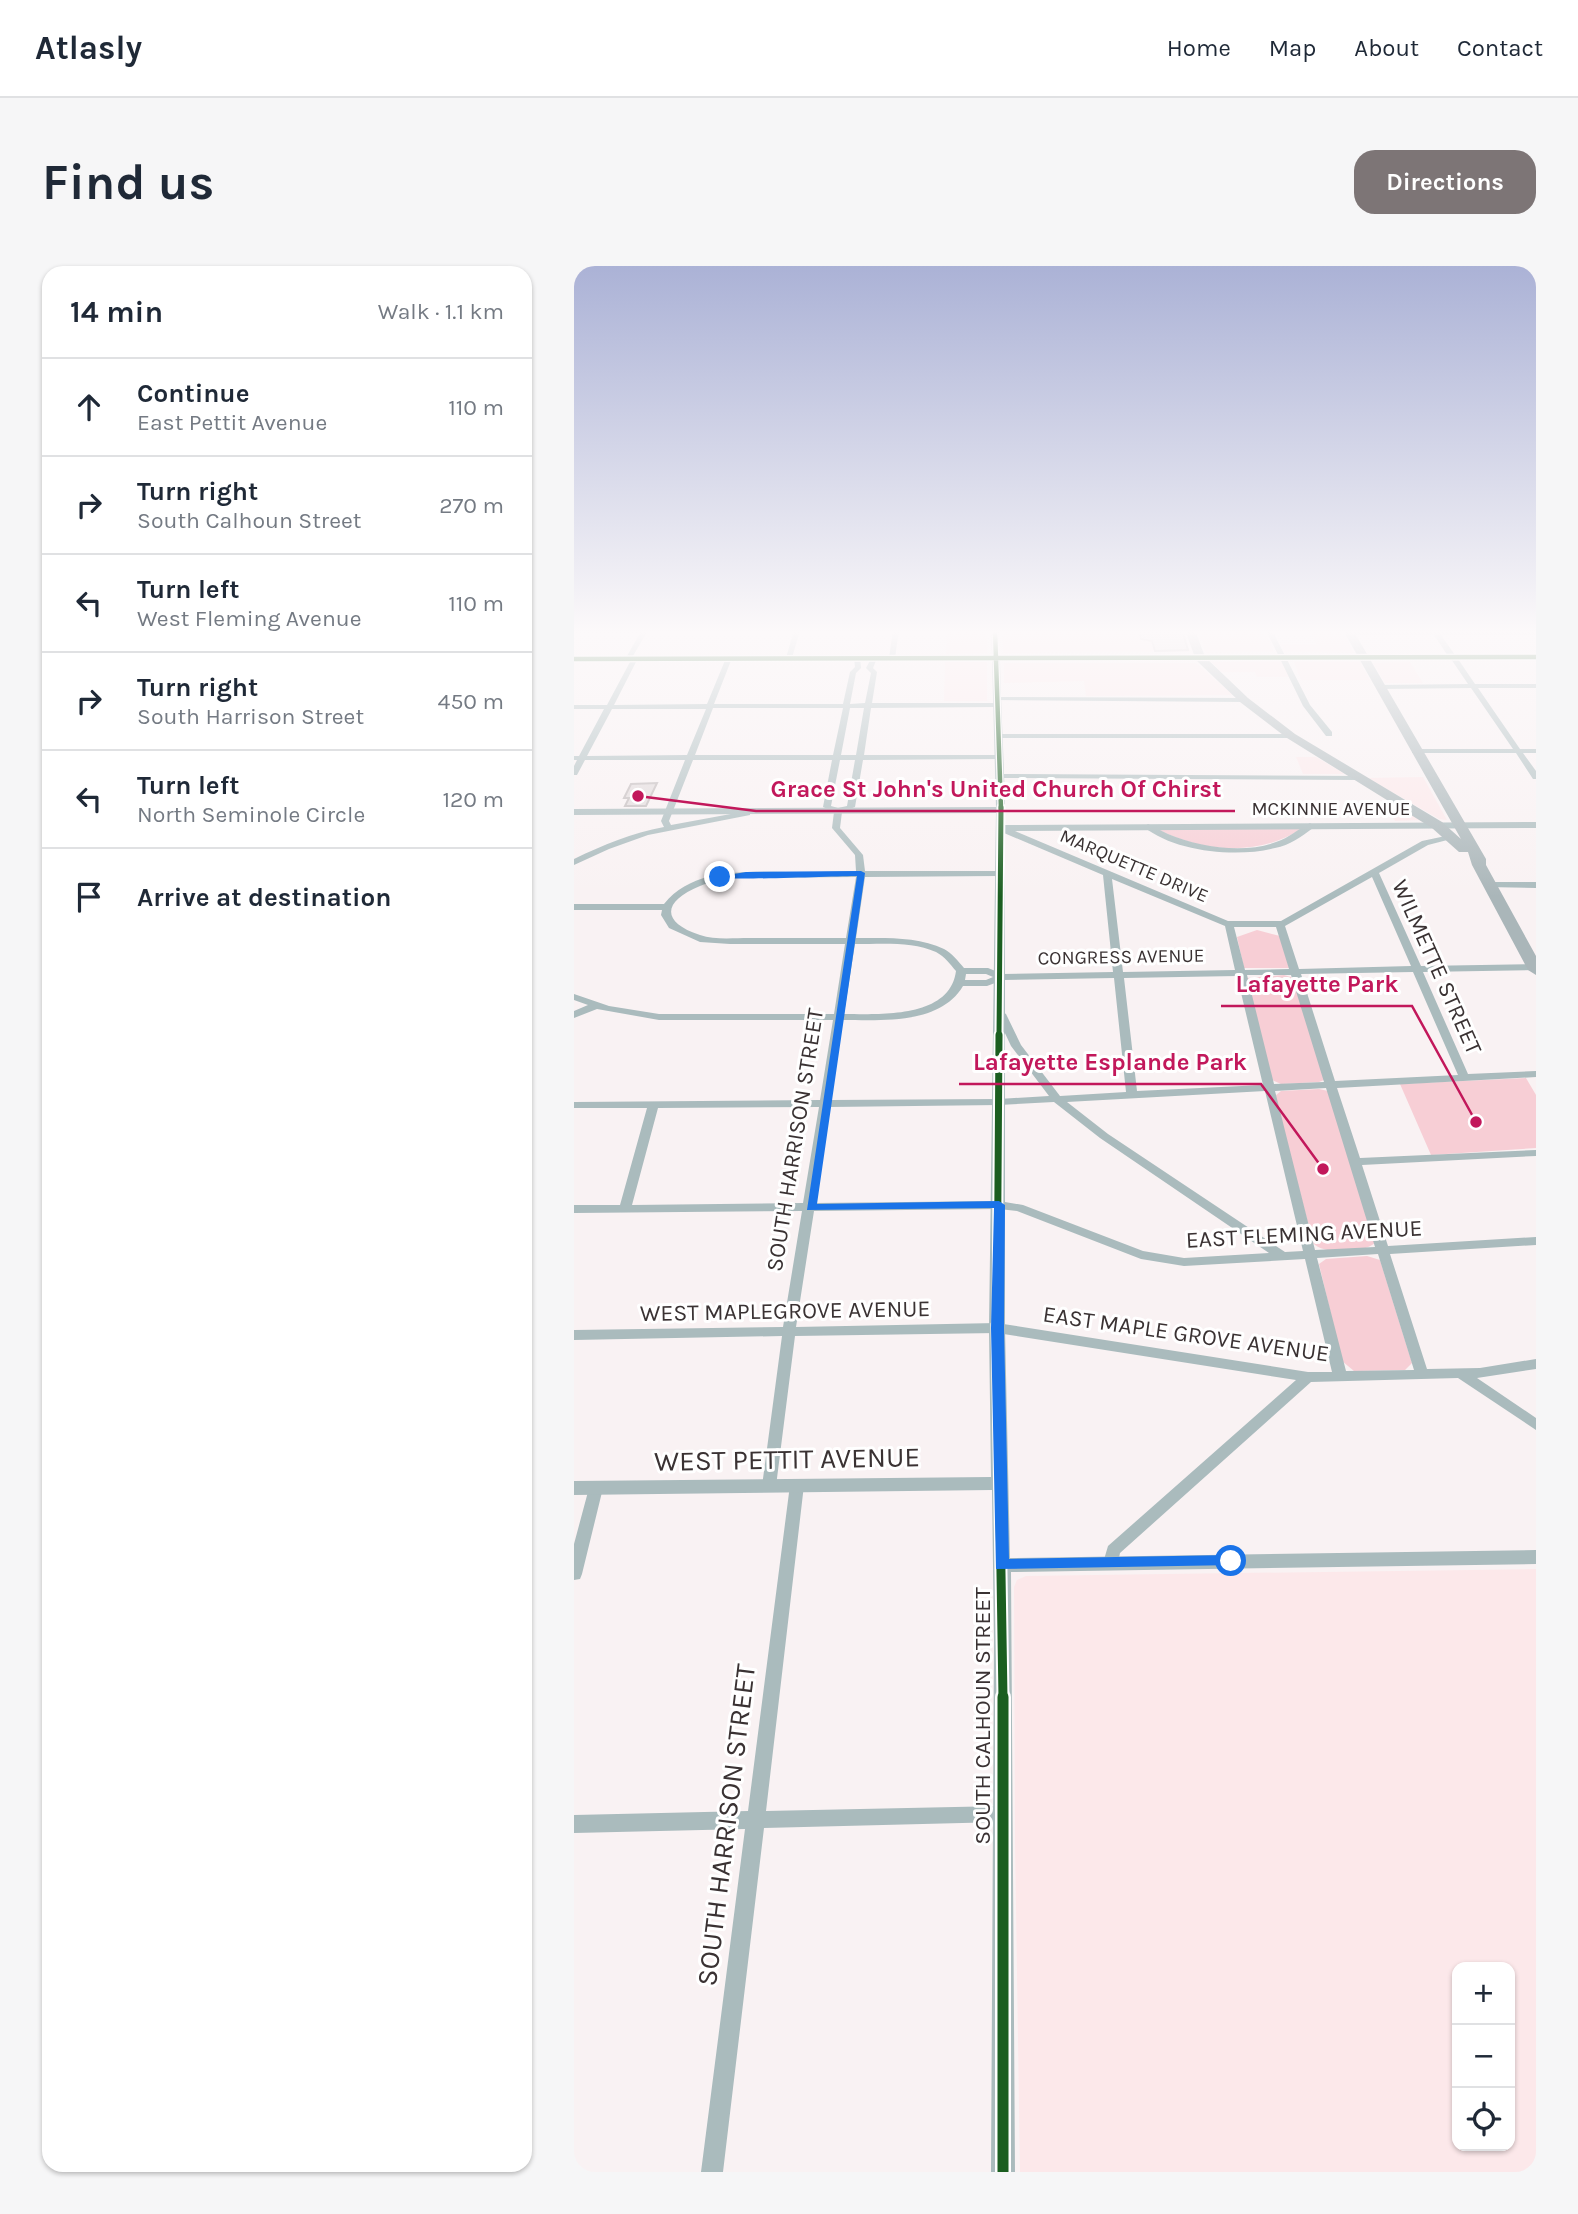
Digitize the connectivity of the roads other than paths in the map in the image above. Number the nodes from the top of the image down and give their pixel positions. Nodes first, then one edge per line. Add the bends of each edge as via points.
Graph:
1 (602, 719) edge
2 (705, 719) edge
3 (844, 719) edge
4 (865, 719) edge
5 (997, 719) edge
6 (1268, 719) edge
7 (1317, 719) edge
8 (1397, 719) edge
9 (1496, 719) edge
10 (1329, 734) dead end
11 (999, 736) junction
12 (1291, 737) junction
13 (1415, 751) junction
14 (1518, 751) junction
15 (1536, 751) edge
16 (837, 756) junction
17 (859, 756) junction
18 (691, 757) junction
19 (998, 757) junction
20 (578, 758) edge
21 (574, 773) edge
22 (1001, 776) junction
23 (1536, 777) edge
24 (1360, 778) junction
25 (1000, 810) junction
26 (669, 811) junction
27 (838, 811) junction
28 (574, 812) edge
29 (747, 813) junction
30 (1536, 825) edge
31 (668, 827) junction
32 (1148, 827) junction
33 (1310, 827) junction
34 (1000, 828) junction
35 (1432, 828) junction
36 (1455, 831) junction
37 (1425, 842) junction
38 (574, 862) edge
39 (861, 873) junction
40 (998, 873) junction
41 (1375, 873) junction
42 (1107, 874) junction
43 (1489, 885) junction
44 (1536, 885) edge
45 (574, 907) edge
46 (667, 907) junction
47 (1229, 925) junction
48 (1280, 925) junction
49 (850, 940) junction
50 (1535, 968) edge
51 (1418, 970) junction
52 (961, 971) junction
53 (1296, 972) junction
54 (1241, 973) junction
55 (1118, 975) junction
56 (1001, 977) junction
57 (959, 983) junction
58 (574, 997) edge
59 (597, 1006) junction
60 (1001, 1014) junction
61 (574, 1016) edge
62 (839, 1018) junction
63 (1017, 1046) junction
64 (1000, 1047) junction
65 (1536, 1074) edge
66 (1464, 1077) junction
67 (1330, 1085) junction
68 (1269, 1088) junction
69 (1132, 1094) junction
70 (1057, 1099) junction
71 (999, 1102) junction
72 (825, 1103) junction
73 (574, 1105) edge
74 (653, 1105) junction
75 (1536, 1153) edge
76 (1354, 1162) junction
77 (999, 1205) junction
78 (811, 1207) junction
79 (574, 1209) edge
80 (625, 1209) junction
81 (1536, 1241) edge
82 (1382, 1251) junction
83 (1311, 1255) junction
84 (1284, 1257) junction
85 (997, 1328) junction
86 (789, 1332) junction
87 (574, 1335) edge
88 (1536, 1364) edge
89 (1461, 1373) junction
90 (1422, 1374) junction
91 (1340, 1376) junction
92 (1308, 1377) junction
93 (1536, 1425) edge
94 (1000, 1483) junction
95 (797, 1485) junction
96 (769, 1486) junction
97 (574, 1488) edge
98 (596, 1488) junction
99 (1536, 1557) edge
100 (1111, 1563) junction
101 (1001, 1565) junction
102 (574, 1574) edge
103 (1002, 1814) junction
104 (754, 1819) junction
105 (574, 1825) edge
106 (712, 2172) edge
107 (1003, 2172) edge

1 - 20 street
2 - 18 street
3 - 16 street
4 - 17 street
5 - 11 street, SOUTH CALHOUN STREET
6 - 12 highway
7 - 10 street
8 - 13 highway
9 - 14 street
11 - 12 street
11 - 19 street, SOUTH CALHOUN STREET
12 - 24 highway
13 - 14 street
13 - 36 highway
14 - 15 street
14 - 23 street
16 - 17 street
16 - 18 street
16 - 27 street via 827,807
17 - 19 street
17 - 27 street via 851,807
18 - 20 street
18 - 26 street
19 - 22 street, SOUTH CALHOUN STREET
20 - 21 street
22 - 24 street
22 - 25 street, SOUTH CALHOUN STREET
24 - 35 highway
25 - 27 street
25 - 34 street, SOUTH CALHOUN STREET
26 - 28 street
26 - 29 street
26 - 31 street
27 - 29 street
27 - 39 street via 836,828 859,855
29 - 31 street
30 - 36 street
31 - 38 street
32 - 33 street, MCKINNIE AVENUE
32 - 33 street via 1179,842 1227,850 1277,844
32 - 34 street, MCKINNIE AVENUE
33 - 35 street, MCKINNIE AVENUE
34 - 40 street, SOUTH CALHOUN STREET
34 - 42 street, MARQUETTE DRIVE
35 - 36 highway
35 - 37 street
36 - 37 street
36 - 43 highway via 1479,859
37 - 41 street
39 - 40 street
39 - 46 street via 729,876 689,888
39 - 49 street, SOUTH HARRISON STREET
40 - 56 street, SOUTH CALHOUN STREET
41 - 48 street
41 - 51 street, WILMETTE STREET
42 - 47 street, MARQUETTE DRIVE
42 - 55 street
43 - 44 street
43 - 50 highway
45 - 46 street
46 - 49 street via 672,926 700,939
47 - 48 street, MARQUETTE DRIVE
47 - 54 street
48 - 53 street
49 - 52 street via 928,945 949,957
49 - 62 street, SOUTH HARRISON STREET
50 - 51 street, CONGRESS AVENUE
51 - 53 street, CONGRESS AVENUE
51 - 66 street, WILMETTE STREET
52 - 56 street via 988,971
52 - 57 street
53 - 54 street, CONGRESS AVENUE
53 - 67 street
54 - 55 street, CONGRESS AVENUE
54 - 68 street
55 - 56 street, CONGRESS AVENUE
55 - 69 street
56 - 57 street
56 - 60 street, SOUTH CALHOUN STREET
57 - 62 street via 941,1001 918,1012
58 - 59 street
59 - 61 street
59 - 62 street via 681,1018
60 - 63 street
60 - 64 street, SOUTH CALHOUN STREET
62 - 72 street, SOUTH HARRISON STREET
63 - 64 street
63 - 70 street
64 - 71 street, SOUTH CALHOUN STREET
65 - 66 street
66 - 67 street
67 - 68 street
67 - 76 street
68 - 69 street
68 - 83 street
69 - 70 street
70 - 71 street
70 - 84 street via 1104,1136
71 - 72 street
71 - 77 street, SOUTH CALHOUN STREET
72 - 74 street
72 - 78 street, SOUTH HARRISON STREET
73 - 74 street
74 - 80 street
75 - 76 street
76 - 82 street
77 - 78 street, EAST FLEMING AVENUE
77 - 84 street, EAST FLEMING AVENUE via 1019,1208 1162,1260
77 - 85 street, SOUTH CALHOUN STREET
78 - 80 street, EAST FLEMING AVENUE
78 - 86 street, SOUTH HARRISON STREET
79 - 80 street, EAST FLEMING AVENUE
81 - 82 street, EAST FLEMING AVENUE
82 - 83 street, EAST FLEMING AVENUE
82 - 90 street
83 - 84 street, EAST FLEMING AVENUE
83 - 91 street
85 - 86 street, WEST MAPLEGROVE AVENUE
85 - 92 street, EAST MAPLE GROVE AVENUE
85 - 94 street, SOUTH CALHOUN STREET
86 - 87 street, WEST MAPLEGROVE AVENUE
86 - 96 street, SOUTH HARRISON STREET
88 - 89 street, EAST MAPLE GROVE AVENUE
89 - 90 street, EAST MAPLE GROVE AVENUE
89 - 93 street
90 - 91 street, EAST MAPLE GROVE AVENUE
91 - 92 street, EAST MAPLE GROVE AVENUE
92 - 100 street via 1113,1550
94 - 95 street, WEST PETTIT AVENUE
94 - 101 street, SOUTH CALHOUN STREET
95 - 96 street, WEST PETTIT AVENUE
95 - 104 street, SOUTH HARRISON STREET
96 - 98 street, WEST PETTIT AVENUE
97 - 98 street, WEST PETTIT AVENUE
98 - 102 street
99 - 100 street
100 - 101 street
101 - 103 street, SOUTH CALHOUN STREET
103 - 104 street
103 - 107 street, SOUTH CALHOUN STREET
104 - 105 street
104 - 106 street, SOUTH HARRISON STREET

